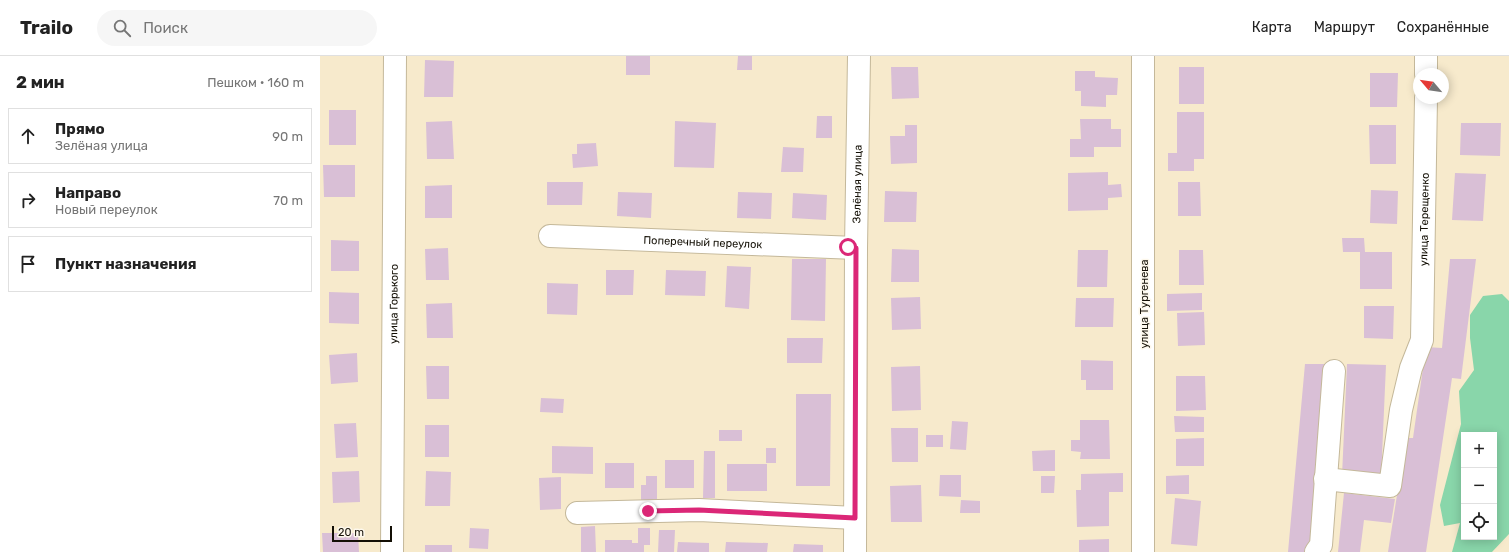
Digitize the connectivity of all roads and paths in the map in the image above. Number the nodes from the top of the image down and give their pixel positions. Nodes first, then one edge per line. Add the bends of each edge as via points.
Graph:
1 (395, 56) edge
2 (859, 56) edge
3 (1144, 56) edge
4 (1426, 56) edge
5 (1426, 68) edge
6 (1426, 104) edge
7 (550, 236) dead end
8 (856, 248) junction
9 (1334, 371) dead end
10 (1326, 479) junction
11 (577, 512) dead end
12 (855, 518) junction
13 (392, 552) edge
14 (855, 552) edge
15 (1143, 552) edge
16 (1316, 552) edge

1 - 13 street, улица Горького
2 - 8 street, Зелёная улица
3 - 15 street, улица Тургенева
4 - 5 street
6 - 10 street, улица Терещенко via 1422,340 1411,368 1390,486
7 - 8 street, Поперечный переулок
8 - 12 street, Зелёная улица
9 - 10 street
10 - 16 street via 1321,545
11 - 12 street via 699,510
12 - 14 street, Зелёная улица

